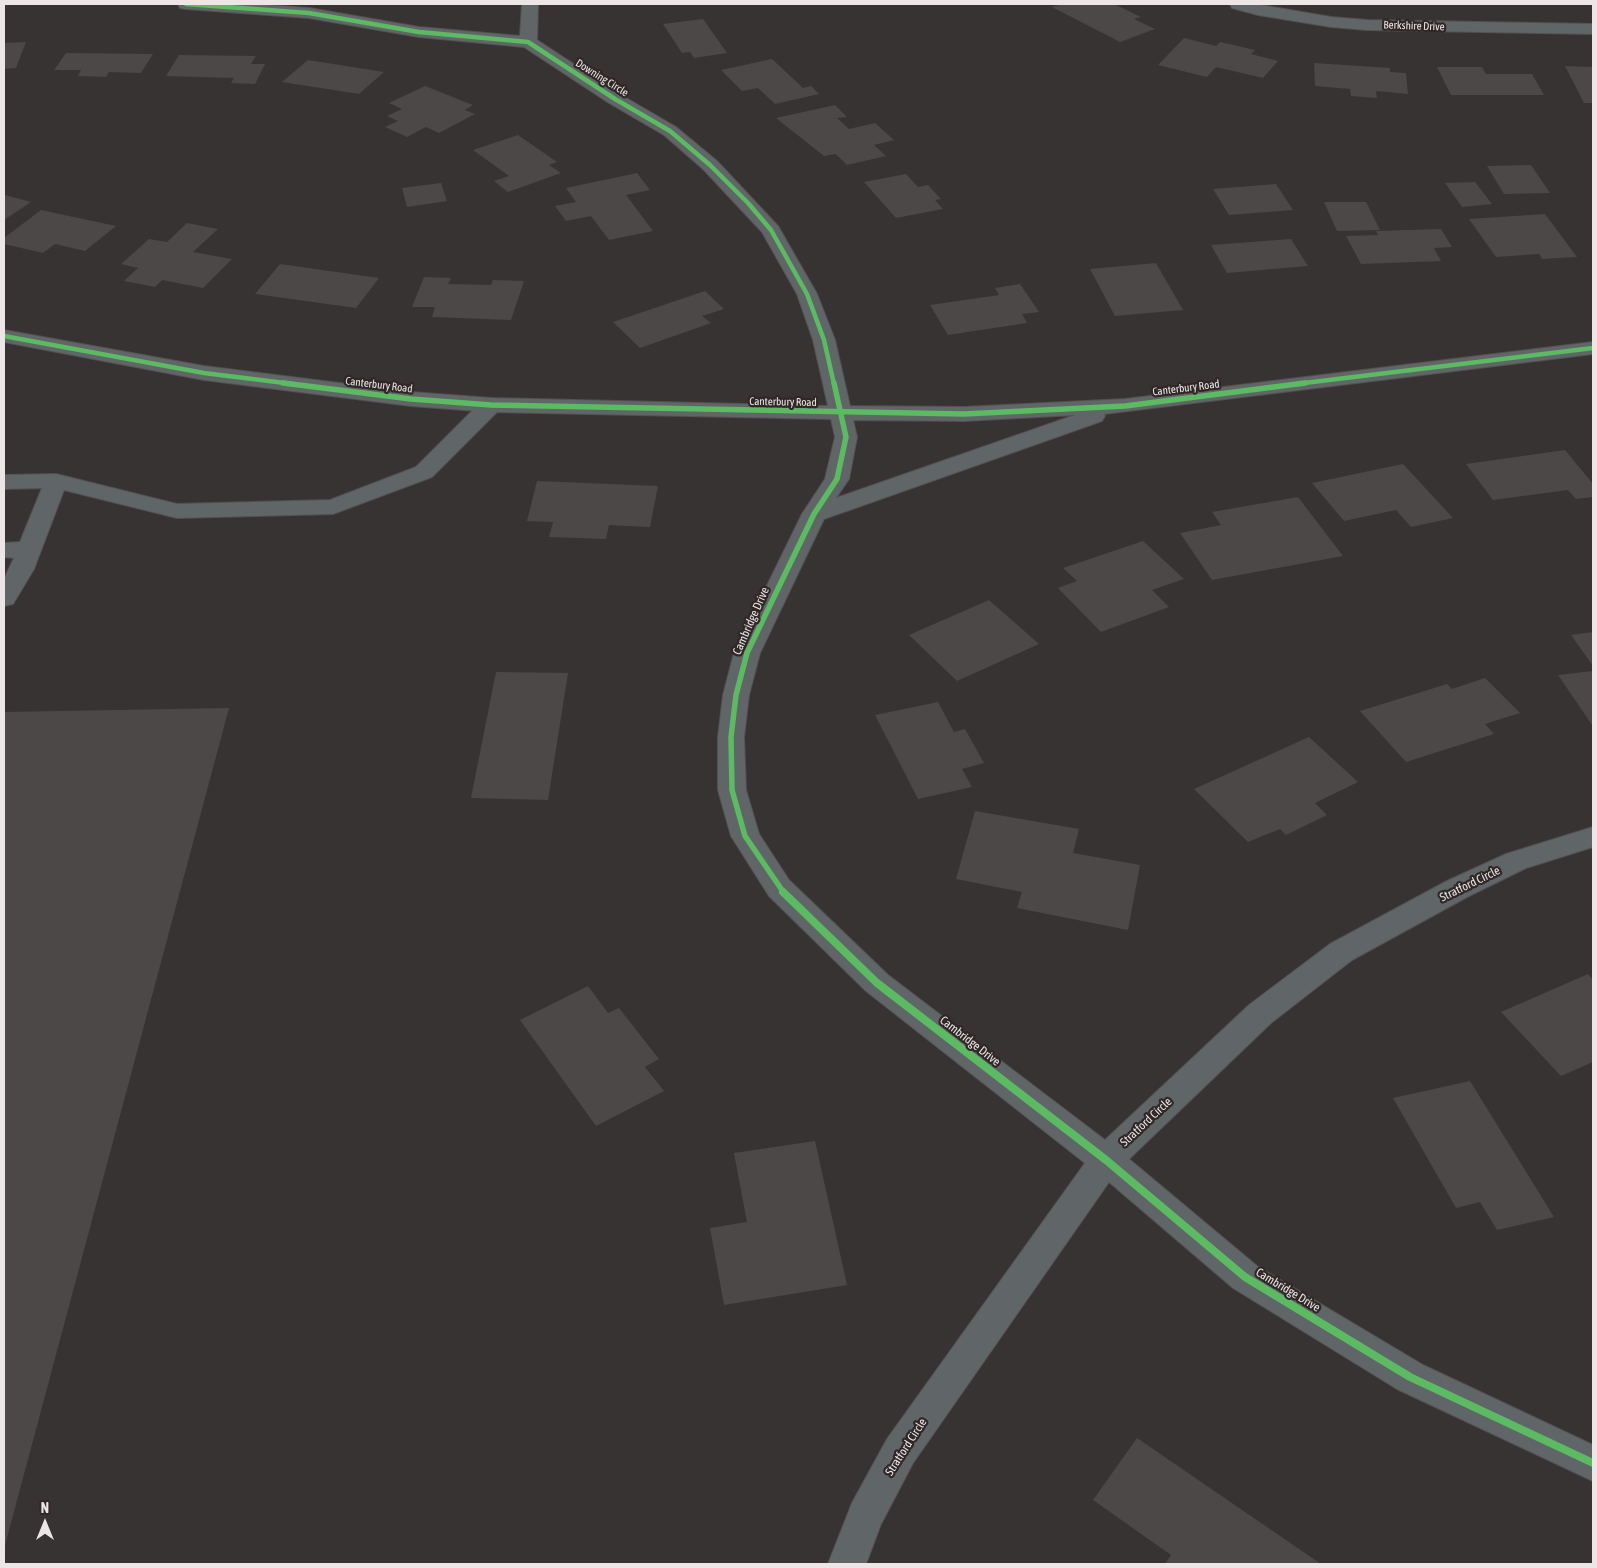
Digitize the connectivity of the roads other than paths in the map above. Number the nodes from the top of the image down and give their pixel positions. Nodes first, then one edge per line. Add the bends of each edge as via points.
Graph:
1 (186, 4) edge
2 (530, 4) edge
3 (1238, 4) edge
4 (1593, 29) edge
5 (528, 42) junction
6 (4, 336) edge
7 (1593, 348) edge
8 (491, 405) junction
9 (1125, 406) junction
10 (841, 413) junction
11 (56, 481) junction
12 (4, 482) edge
13 (814, 514) junction
14 (4, 550) edge
15 (29, 550) junction
16 (4, 598) edge
17 (1593, 838) edge
18 (1106, 1160) junction
19 (1593, 1463) edge
20 (847, 1564) edge

1 - 5 street, Downing Circle via 309,12 419,32
2 - 5 street
3 - 4 street, Berkshire Drive via 1331,22 1367,25
5 - 10 street, Downing Circle via 615,99 670,130 748,203 770,230 807,294 824,340
6 - 8 street, Canterbury Road via 204,373 411,399
7 - 9 street, Canterbury Road
8 - 10 street, Canterbury Road
8 - 11 street via 424,472 333,507 177,511
9 - 10 street, Canterbury Road via 964,414
9 - 13 street
10 - 13 street, Cambridge Drive via 846,437 837,479
11 - 12 street
11 - 15 street
13 - 18 street, Cambridge Drive via 748,653 736,695 731,737 732,790 745,836 779,888 877,983
14 - 15 street
15 - 16 street via 22,569
17 - 18 street, Stratford Circle via 1516,861 1341,952 1260,1014
18 - 19 street, Cambridge Drive via 1245,1277 1410,1377
18 - 20 street, Stratford Circle via 900,1451 865,1516

